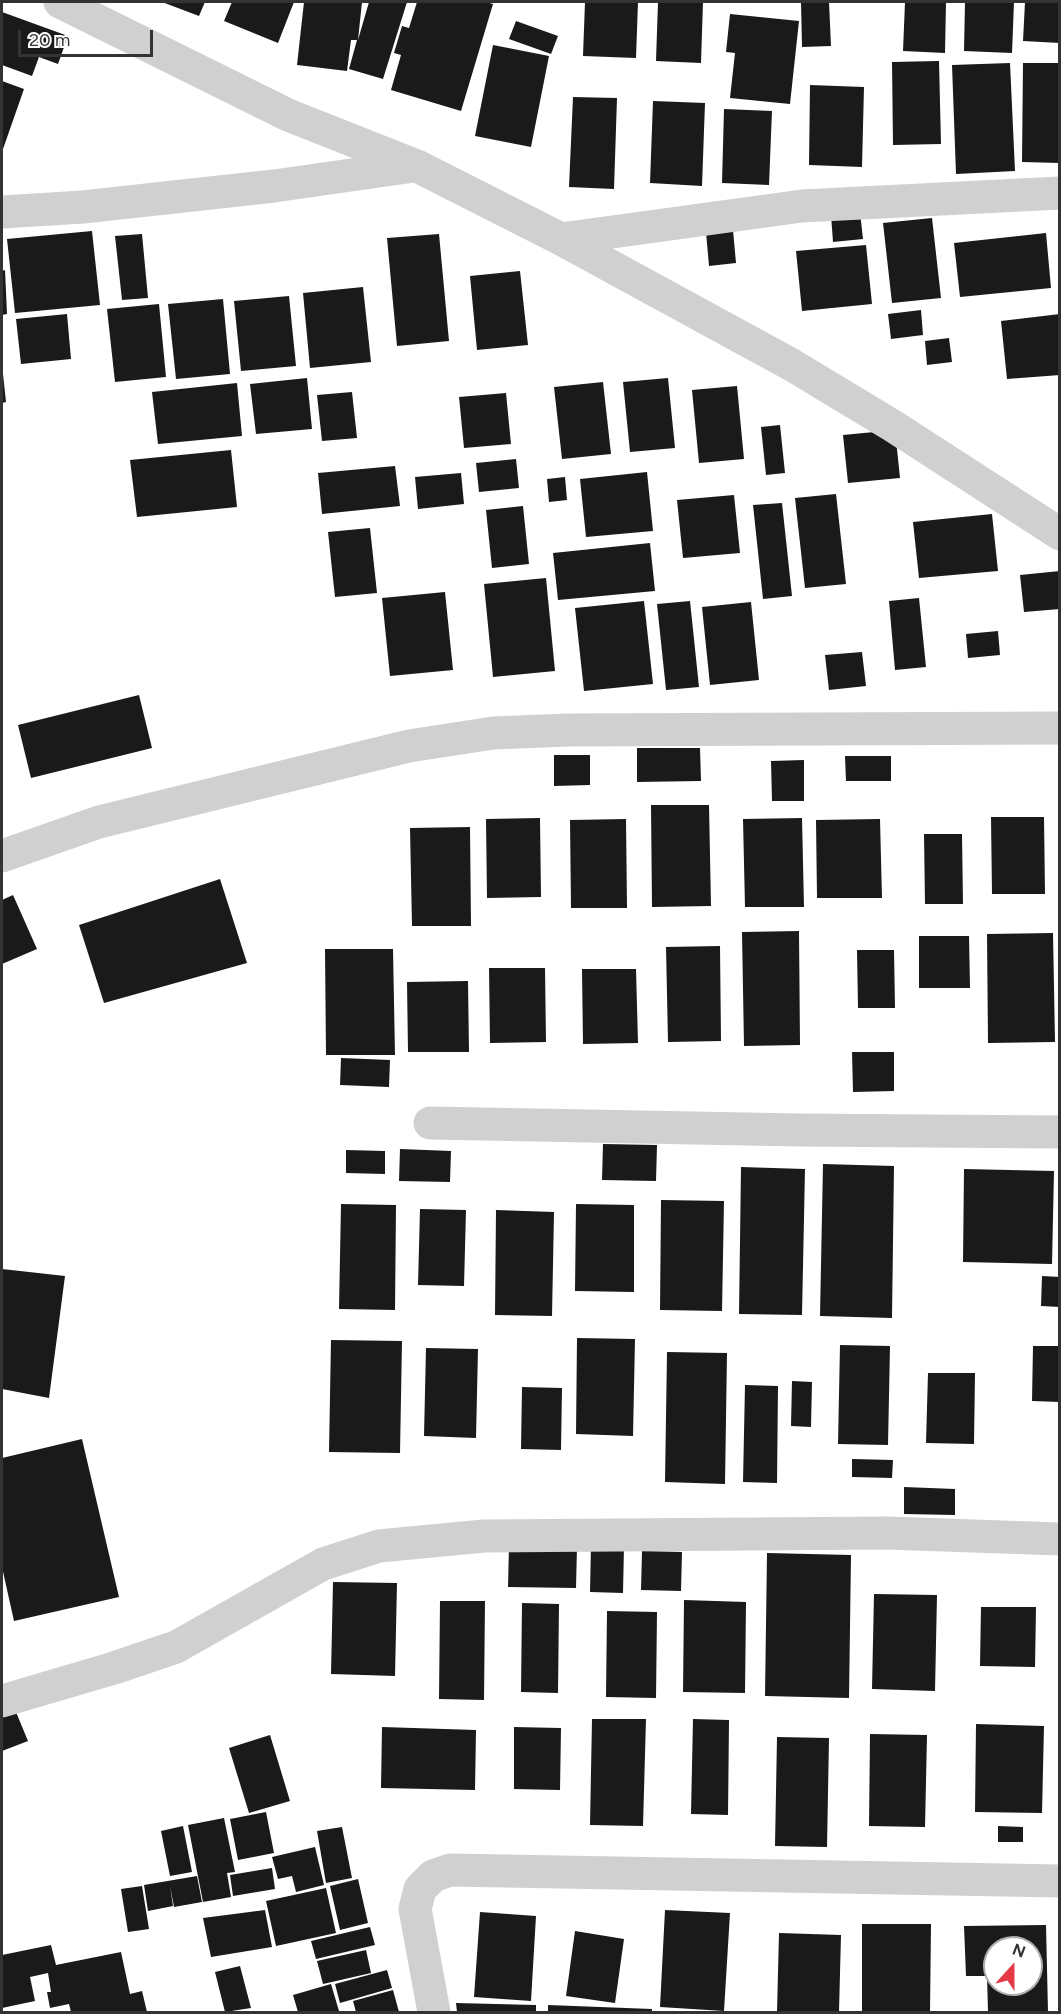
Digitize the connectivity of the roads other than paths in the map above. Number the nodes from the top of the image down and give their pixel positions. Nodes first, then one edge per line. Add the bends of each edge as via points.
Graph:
1 (60, 2) edge
2 (417, 166) junction
3 (1059, 193) edge
4 (2, 212) edge
5 (561, 238) junction
6 (1059, 534) edge
7 (1059, 728) edge
8 (2, 856) edge
9 (430, 1123) dead end
10 (1059, 1132) edge
11 (1059, 1539) edge
12 (2, 1701) edge
13 (1059, 1881) edge
14 (434, 2013) edge

1 - 2 street via 288,115
2 - 4 street via 262,188
2 - 5 street
3 - 5 street via 802,206
5 - 6 street via 792,365
7 - 8 street via 493,733 409,746 99,822
9 - 10 street
11 - 12 street via 886,1533 484,1536 379,1546 323,1564 176,1647
13 - 14 street via 450,1870 433,1876 420,1889 415,1909

